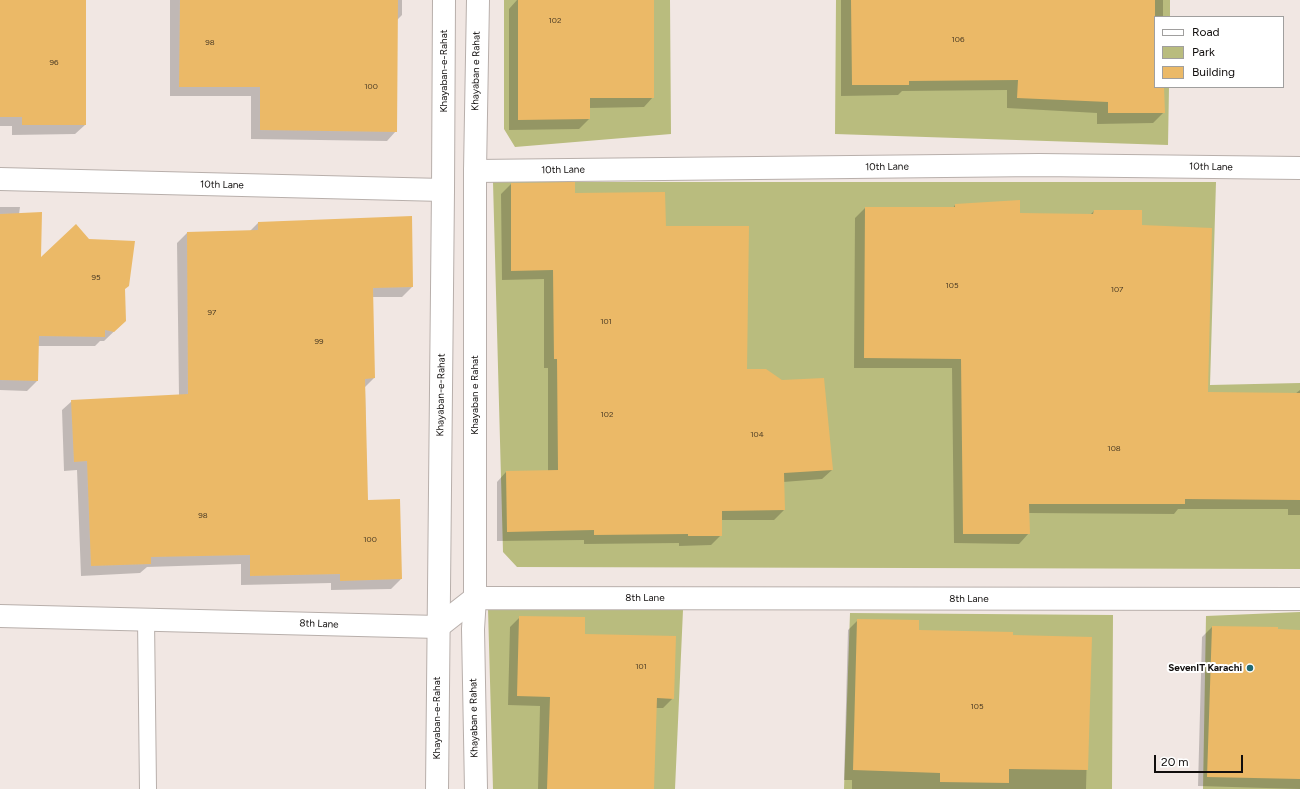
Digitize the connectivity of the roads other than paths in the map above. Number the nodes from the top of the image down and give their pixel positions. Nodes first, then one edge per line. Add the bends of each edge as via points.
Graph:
1 (444, 0) edge
2 (478, 0) edge
3 (1300, 168) edge
4 (475, 171) junction
5 (0, 179) edge
6 (443, 190) junction
7 (475, 598) junction
8 (1300, 599) edge
9 (0, 616) edge
10 (146, 619) junction
11 (438, 627) junction
12 (148, 789) edge
13 (437, 789) edge
14 (476, 789) edge

1 - 6 street, Khayaban-e-Rahat
2 - 4 street, Khayaban e Rahat
3 - 4 street, 10th Lane via 1031,165
4 - 7 street, Khayaban e Rahat
5 - 6 street, 10th Lane
6 - 11 street, Khayaban-e-Rahat
7 - 8 street, 8th Lane
7 - 11 street
7 - 14 street, Khayaban e Rahat via 473,629
9 - 10 street, 8th Lane
10 - 11 street, 8th Lane
10 - 12 lane
11 - 13 street, Khayaban-e-Rahat

